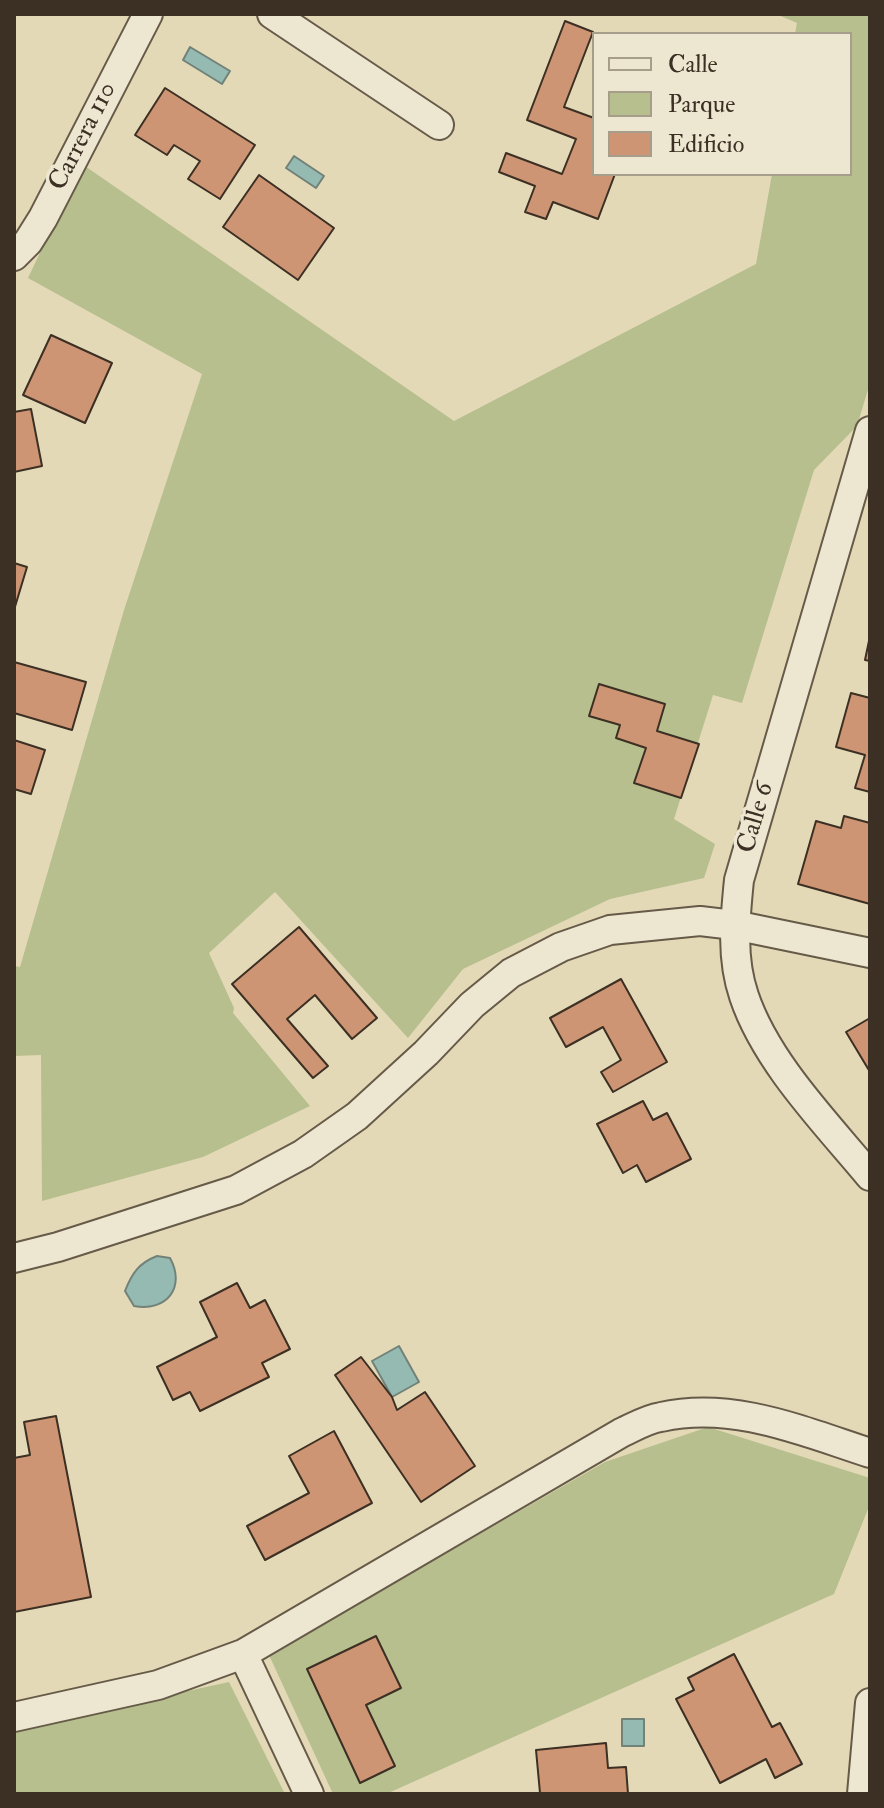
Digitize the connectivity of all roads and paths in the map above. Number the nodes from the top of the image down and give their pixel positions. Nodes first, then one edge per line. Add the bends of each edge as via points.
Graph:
1 (148, 14) edge
2 (272, 14) edge
3 (439, 125) dead end
4 (14, 256) edge
5 (870, 431) edge
6 (734, 925) junction
7 (870, 953) edge
8 (870, 1176) edge
9 (14, 1258) edge
10 (870, 1453) edge
11 (243, 1654) junction
12 (870, 1703) edge
13 (14, 1717) edge
14 (309, 1794) edge
15 (862, 1794) edge

1 - 4 street, Carrera 110 via 43,218
2 - 3 street
5 - 6 street, Calle 6 via 739,880
6 - 7 street
6 - 8 street, Calle 6 via 743,994 760,1033
6 - 9 street via 700,921 610,930 561,947 511,973 357,1116 303,1154 236,1190
10 - 11 street via 725,1411 658,1417 621,1433
11 - 13 street via 158,1685
11 - 14 street
12 - 15 street

